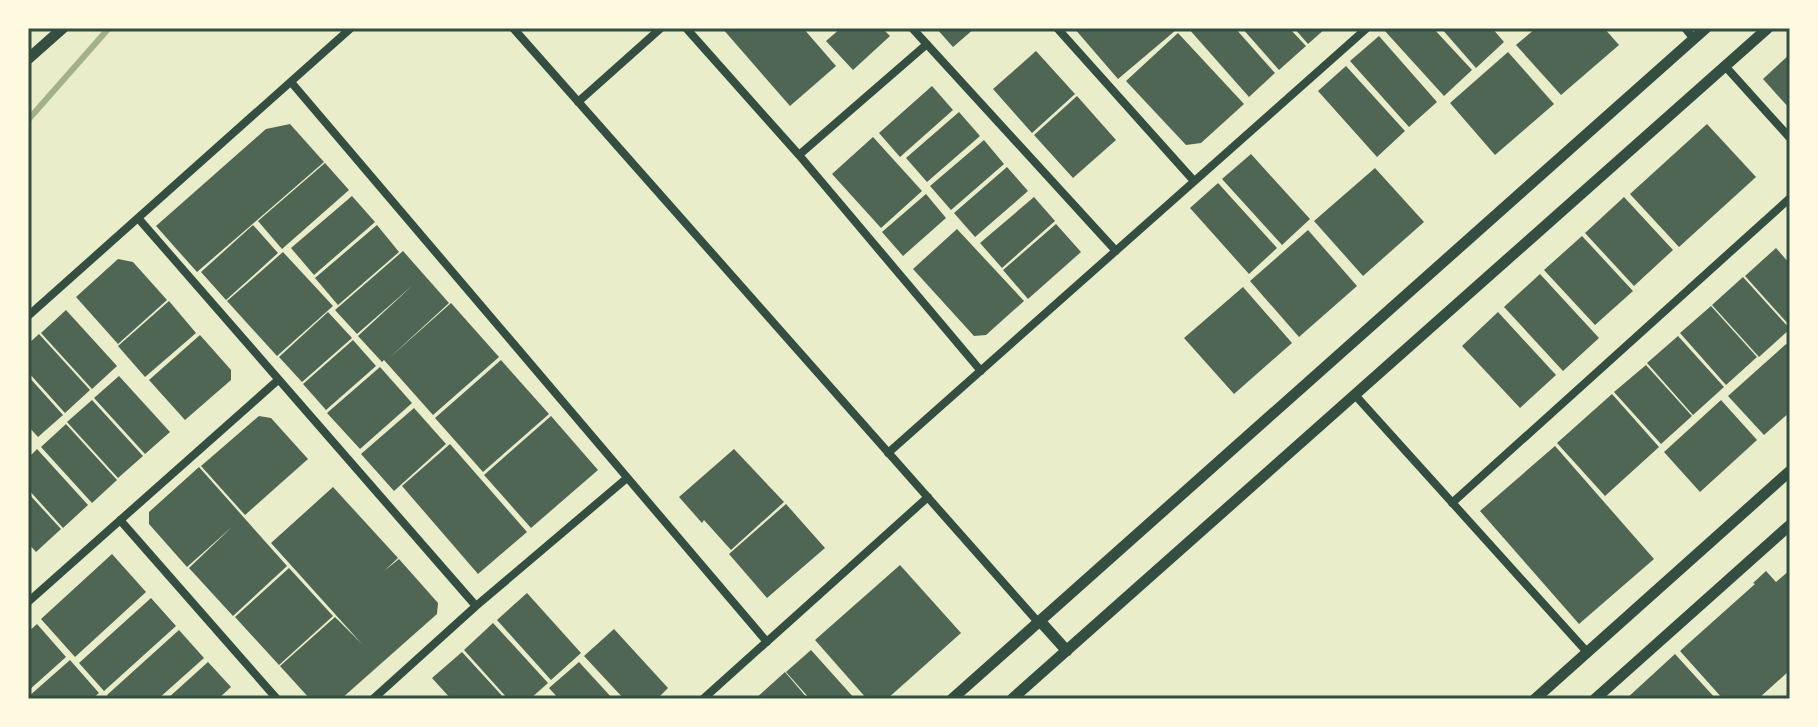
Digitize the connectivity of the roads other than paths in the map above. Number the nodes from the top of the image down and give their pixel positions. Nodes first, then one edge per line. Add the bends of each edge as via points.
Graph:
1 (63, 28) edge
2 (351, 28) edge
3 (513, 28) edge
4 (661, 28) edge
5 (686, 28) edge
6 (912, 28) edge
7 (1057, 28) edge
8 (1367, 28) edge
9 (1685, 28) edge
10 (1706, 28) edge
11 (1768, 28) edge
12 (1694, 39) junction
13 (927, 44) junction
14 (28, 59) edge
15 (1725, 66) junction
16 (291, 82) junction
17 (578, 102) junction
18 (1790, 138) edge
19 (799, 155) junction
20 (1194, 181) junction
21 (1790, 198) edge
22 (138, 218) junction
23 (1116, 251) junction
24 (28, 316) edge
25 (981, 371) junction
26 (278, 380) junction
27 (1355, 395) junction
28 (888, 453) junction
29 (1790, 471) edge
30 (627, 478) junction
31 (928, 497) junction
32 (1452, 503) junction
33 (120, 520) junction
34 (1790, 525) edge
35 (28, 602) edge
36 (476, 606) junction
37 (1039, 622) junction
38 (767, 642) junction
39 (1067, 651) junction
40 (1587, 652) junction
41 (277, 699) edge
42 (373, 699) edge
43 (703, 699) edge
44 (952, 699) edge
45 (1012, 699) edge
46 (1535, 699) edge
47 (1595, 699) edge

1 - 14 street
2 - 16 street
3 - 17 street
4 - 17 street
5 - 19 street
6 - 13 street
7 - 20 street
8 - 20 street
9 - 12 street
10 - 12 street
11 - 15 street
12 - 37 street
13 - 19 street
13 - 23 street
15 - 18 street
15 - 27 street
16 - 22 street
16 - 30 street
17 - 28 street
19 - 25 street
20 - 23 street
21 - 32 street
22 - 24 street
22 - 26 street
23 - 25 street
25 - 28 street
26 - 33 street
26 - 36 street
27 - 32 street
27 - 39 street
28 - 31 street
29 - 40 street
30 - 36 street
30 - 38 street
31 - 37 street
31 - 38 street
32 - 40 street
33 - 35 street
33 - 41 street
34 - 47 street
36 - 42 street
37 - 39 street
37 - 44 street
38 - 43 street
39 - 45 street
40 - 46 street

